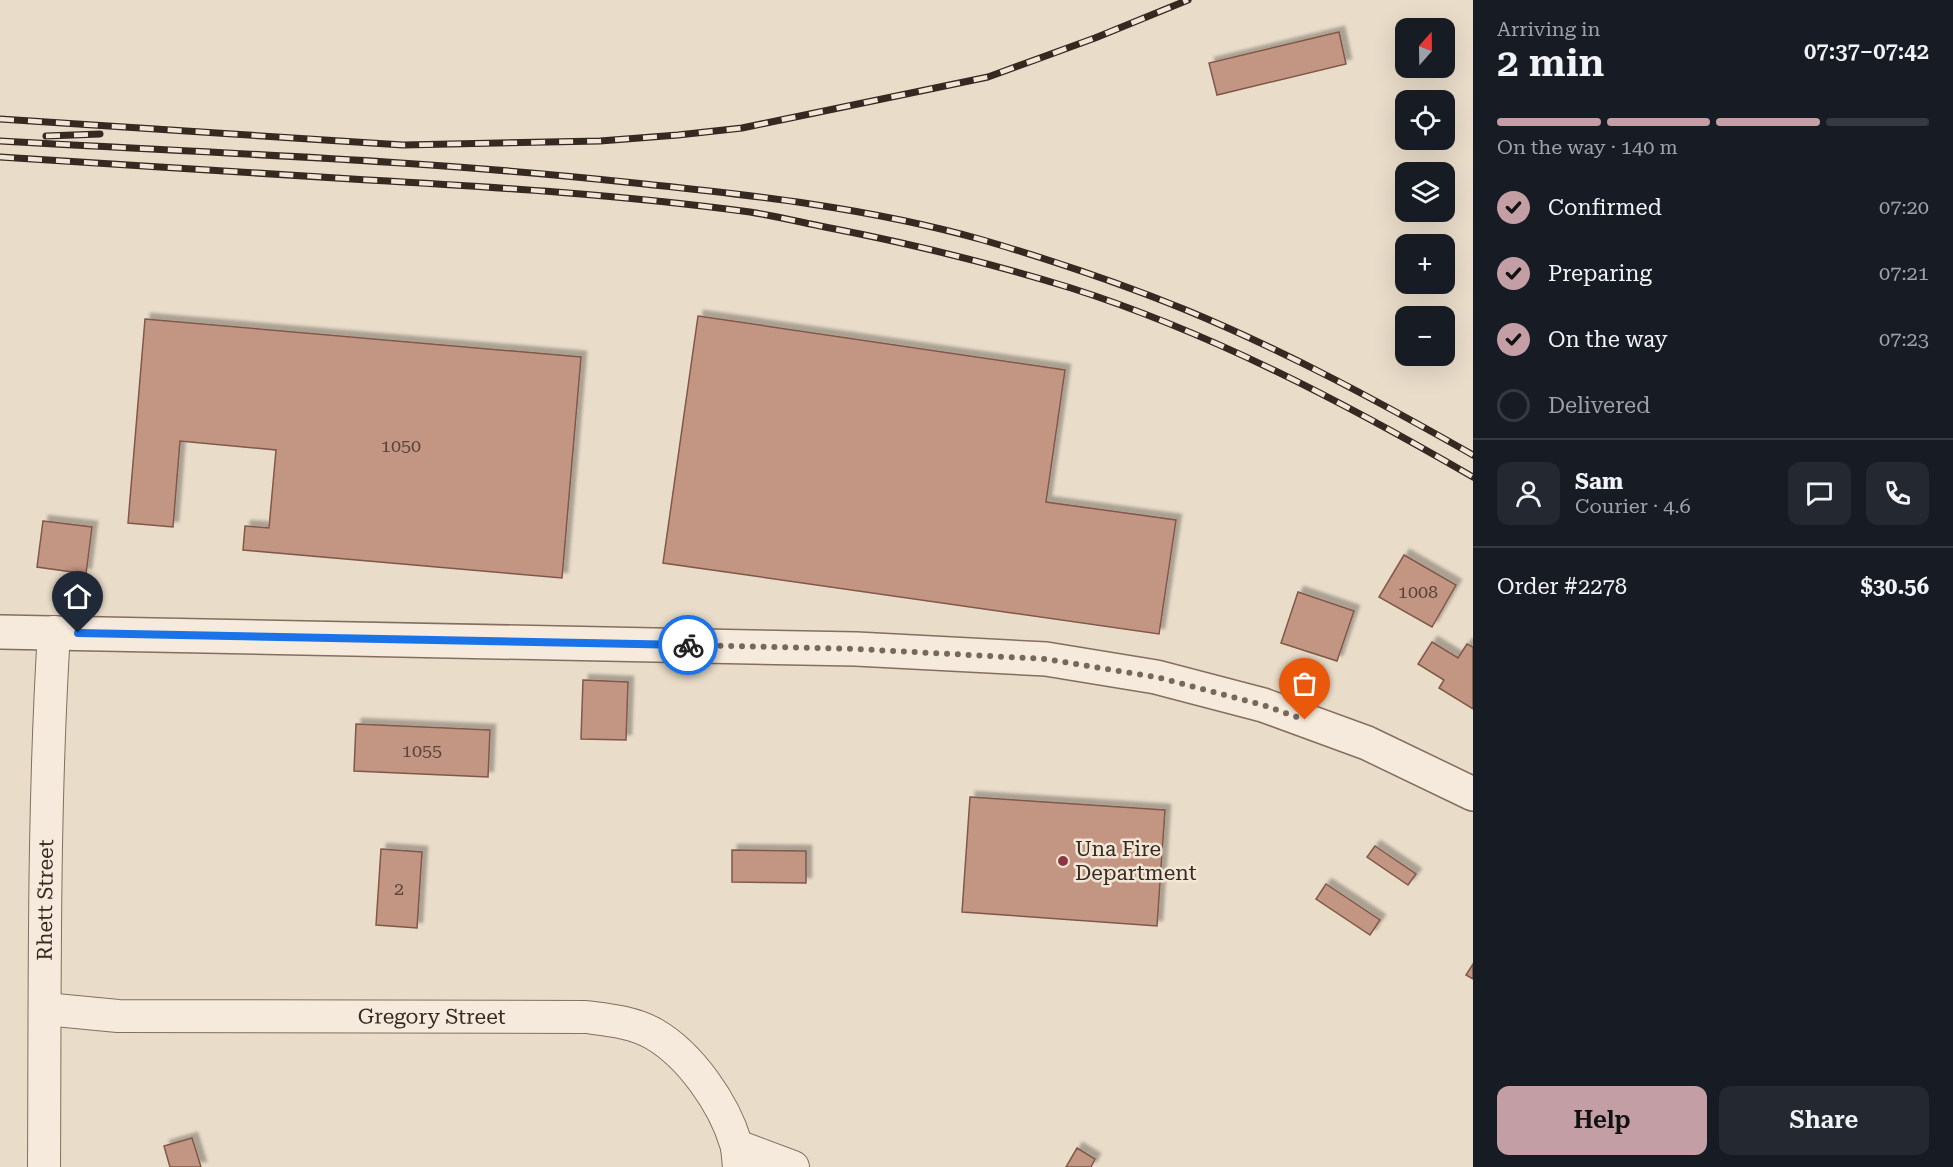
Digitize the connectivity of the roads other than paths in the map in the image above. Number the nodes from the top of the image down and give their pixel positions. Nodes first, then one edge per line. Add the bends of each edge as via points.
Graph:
1 (0, 632) edge
2 (54, 632) junction
3 (1473, 794) edge
4 (45, 1009) junction
5 (738, 1156) edge
6 (44, 1167) edge
7 (793, 1167) edge

1 - 2 street
2 - 3 street via 846,648 1046,659 1156,677 1263,705 1367,743
2 - 4 street, Rhett Street via 45,878
4 - 5 street, Gregory Street via 118,1016 586,1017 622,1021 653,1033 680,1053 726,1117
4 - 6 street, Rhett Street
5 - 7 street

